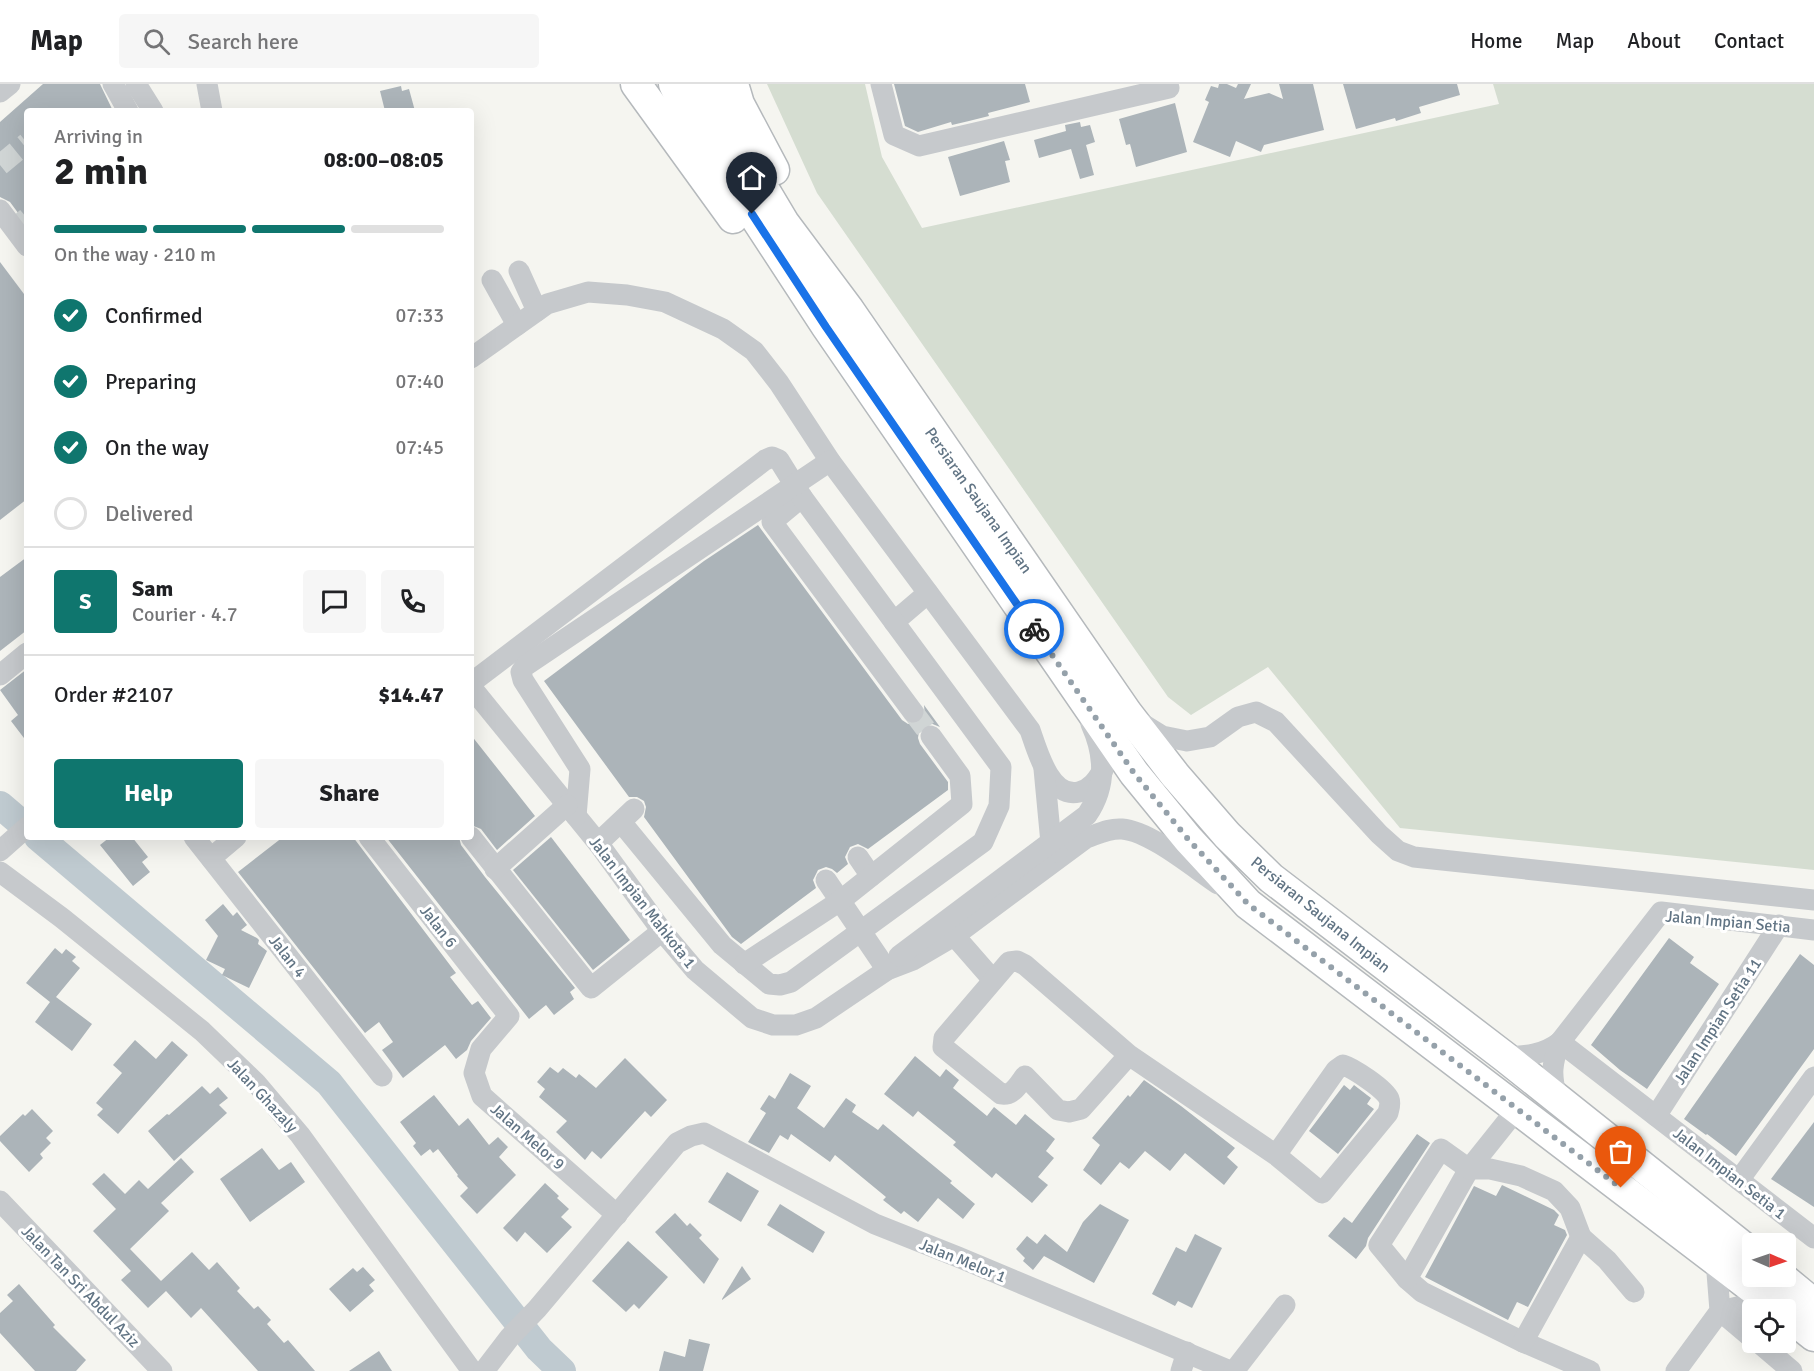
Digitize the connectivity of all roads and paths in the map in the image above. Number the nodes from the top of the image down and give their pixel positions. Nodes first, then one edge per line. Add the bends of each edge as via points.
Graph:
1 (10, 84) edge
2 (113, 84) edge
3 (136, 84) edge
4 (207, 84) edge
5 (636, 84) edge
6 (674, 84) edge
7 (703, 84) edge
8 (733, 84) edge
9 (881, 84) edge
10 (1169, 88) dead end
11 (0, 92) edge
12 (126, 108) edge
13 (151, 108) edge
14 (211, 108) edge
15 (0, 210) edge
16 (24, 239) edge
17 (519, 271) dead end
18 (492, 280) dead end
19 (537, 311) junction
20 (838, 319) junction
21 (517, 325) junction
22 (474, 356) edge
23 (902, 410) junction
24 (830, 461) junction
25 (798, 490) junction
26 (928, 593) junction
27 (894, 622) junction
28 (24, 655) edge
29 (0, 675) edge
30 (474, 683) edge
31 (1074, 687) junction
32 (474, 689) edge
33 (913, 712) tunnel mouth
34 (1127, 713) junction
35 (931, 736) tunnel mouth
36 (1043, 767) junction
37 (1102, 770) junction
38 (572, 811) junction
39 (196, 840) edge
40 (233, 840) edge
41 (371, 840) edge
42 (473, 840) edge
43 (598, 843) junction
44 (1056, 851) junction
45 (858, 856) dead end
46 (211, 858) junction
47 (495, 869) junction
48 (0, 872) edge
49 (871, 876) junction
50 (826, 880) dead end
51 (1814, 900) edge
52 (840, 901) junction
53 (1248, 904) junction
54 (1779, 926) junction
55 (949, 929) junction
56 (1814, 930) edge
57 (662, 931) junction
58 (860, 932) junction
59 (744, 964) junction
60 (887, 970) junction
61 (993, 980) junction
62 (509, 1016) joint
63 (1560, 1042) junction
64 (1129, 1055) junction
65 (1505, 1057) junction
66 (382, 1076) dead end
67 (1814, 1077) edge
68 (1557, 1099) junction
69 (1517, 1109) junction
70 (1656, 1116) junction
71 (1276, 1155) junction
72 (1469, 1169) junction
73 (1739, 1180) junction
74 (0, 1202) edge
75 (617, 1215) junction
76 (1581, 1237) junction
77 (1814, 1238) edge
78 (1742, 1246) edge
79 (1716, 1260) junction
80 (1407, 1279) junction
81 (1634, 1292) dead end
82 (1777, 1299) edge
83 (1796, 1302) edge
84 (1814, 1304) edge
85 (1286, 1305) dead end
86 (1742, 1307) edge
87 (1720, 1311) junction
88 (1796, 1317) edge
89 (1742, 1330) edge
90 (1814, 1336) edge
91 (1523, 1342) junction
92 (1771, 1353) edge
93 (1184, 1362) edge
94 (162, 1371) edge
95 (472, 1371) edge
96 (484, 1371) edge
97 (1230, 1371) edge
98 (1234, 1371) edge
99 (1590, 1371) edge
100 (1676, 1371) edge
101 (1792, 1371) edge

1 - 11 street
2 - 12 street
3 - 13 street
4 - 14 street
5 - 20 highway via 766,263
6 - 20 highway via 687,113
7 - 20 highway
8 - 20 highway
9 - 10 street via 894,135 919,146
15 - 16 street via 18,226
17 - 19 street
18 - 21 street
19 - 21 street
19 - 24 street via 547,304 588,292 627,294 665,302 723,329 754,351
20 - 23 highway
21 - 22 street
23 - 31 highway, Persiaran Saujana Impian
23 - 34 highway, Persiaran Saujana Impian
24 - 25 street
24 - 26 street
25 - 27 street
25 - 30 street via 779,460 765,460
25 - 33 street via 772,522
25 - 38 street via 520,672 580,769
26 - 27 street
26 - 36 street via 1030,730
27 - 58 street via 1001,767 999,806 983,842
28 - 29 street
31 - 37 street via 1097,738
31 - 53 highway, Persiaran Saujana Impian via 1134,773
32 - 38 street, Jalan Impian Mahkota 1
34 - 51 street via 1162,736 1187,741 1210,737 1238,717 1256,712 1276,722 1379,834 1398,852 1414,857
34 - 65 highway, Persiaran Saujana Impian via 1227,835 1271,878
35 - 49 street via 960,776 962,804
36 - 37 street via 1054,783 1068,793 1089,788
36 - 44 street
37 - 44 street via 1095,803
38 - 43 street, Jalan Impian Mahkota 1
38 - 47 street
39 - 46 street, Jalan 4
40 - 46 street
41 - 62 street, Jalan 6
42 - 47 street
43 - 57 street, Jalan Impian Mahkota 1
43 - 59 street via 627,815 722,945
44 - 53 street via 1106,831 1138,833
44 - 55 street, Jalan Impian Mahkota 1
45 - 49 street
46 - 66 street, Jalan 4
47 - 57 street via 591,988
48 - 95 street, Jalan Ghazaly via 194,1025 256,1083 300,1135
49 - 52 street
50 - 52 street
52 - 58 street
52 - 59 street
53 - 69 highway, Persiaran Saujana Impian
54 - 56 street, Jalan Impian Setia
54 - 63 street, Jalan Impian Setia via 1660,912
54 - 70 street, Jalan Impian Setia 11
55 - 60 street, Jalan Impian Mahkota 1 via 903,951
55 - 61 street
57 - 60 street, Jalan Impian Mahkota 1 via 695,970 734,1004 752,1018 773,1025 796,1025 816,1018
58 - 59 street via 792,982 769,984
58 - 60 street
61 - 64 street via 1009,962 1017,960
61 - 64 street via 942,1043 1001,1094 1012,1092 1026,1076 1058,1110 1081,1109
62 - 75 street, Jalan Melor 9 via 481,1049 474,1073 482,1096
63 - 65 street, Jalan Impian Setia via 1528,1056
63 - 68 street, Jalan Impian Setia via 1551,1077
63 - 70 street, Jalan Impian Setia 1
64 - 71 street
65 - 68 highway, Persiaran Saujana Impian
67 - 73 street
68 - 78 highway, Persiaran Saujana Impian
69 - 72 street
69 - 79 highway, Persiaran Saujana Impian
70 - 73 street, Jalan Impian Setia 1
71 - 71 street via 1343,1065 1351,1067 1390,1102 1388,1113 1322,1193
72 - 76 street via 1521,1176 1554,1191 1570,1208
72 - 80 street
72 - 80 street via 1441,1149 1378,1245
73 - 77 street, Jalan Impian Setia 1
74 - 94 street, Jalan Tan Sri Abdul Aziz
75 - 93 street, Jalan Melor 1 via 677,1143 704,1133 874,1224 958,1257
75 - 96 street
76 - 81 street
76 - 91 street
79 - 82 highway, Persiaran Saujana Impian
79 - 87 street
80 - 91 street via 1422,1292
83 - 84 highway, Persiaran Saujana Impian
85 - 98 street
86 - 87 street
87 - 89 street
87 - 100 street
88 - 90 highway, Persiaran Saujana Impian
91 - 99 street
92 - 101 street
93 - 97 street, Jalan Melor 1

